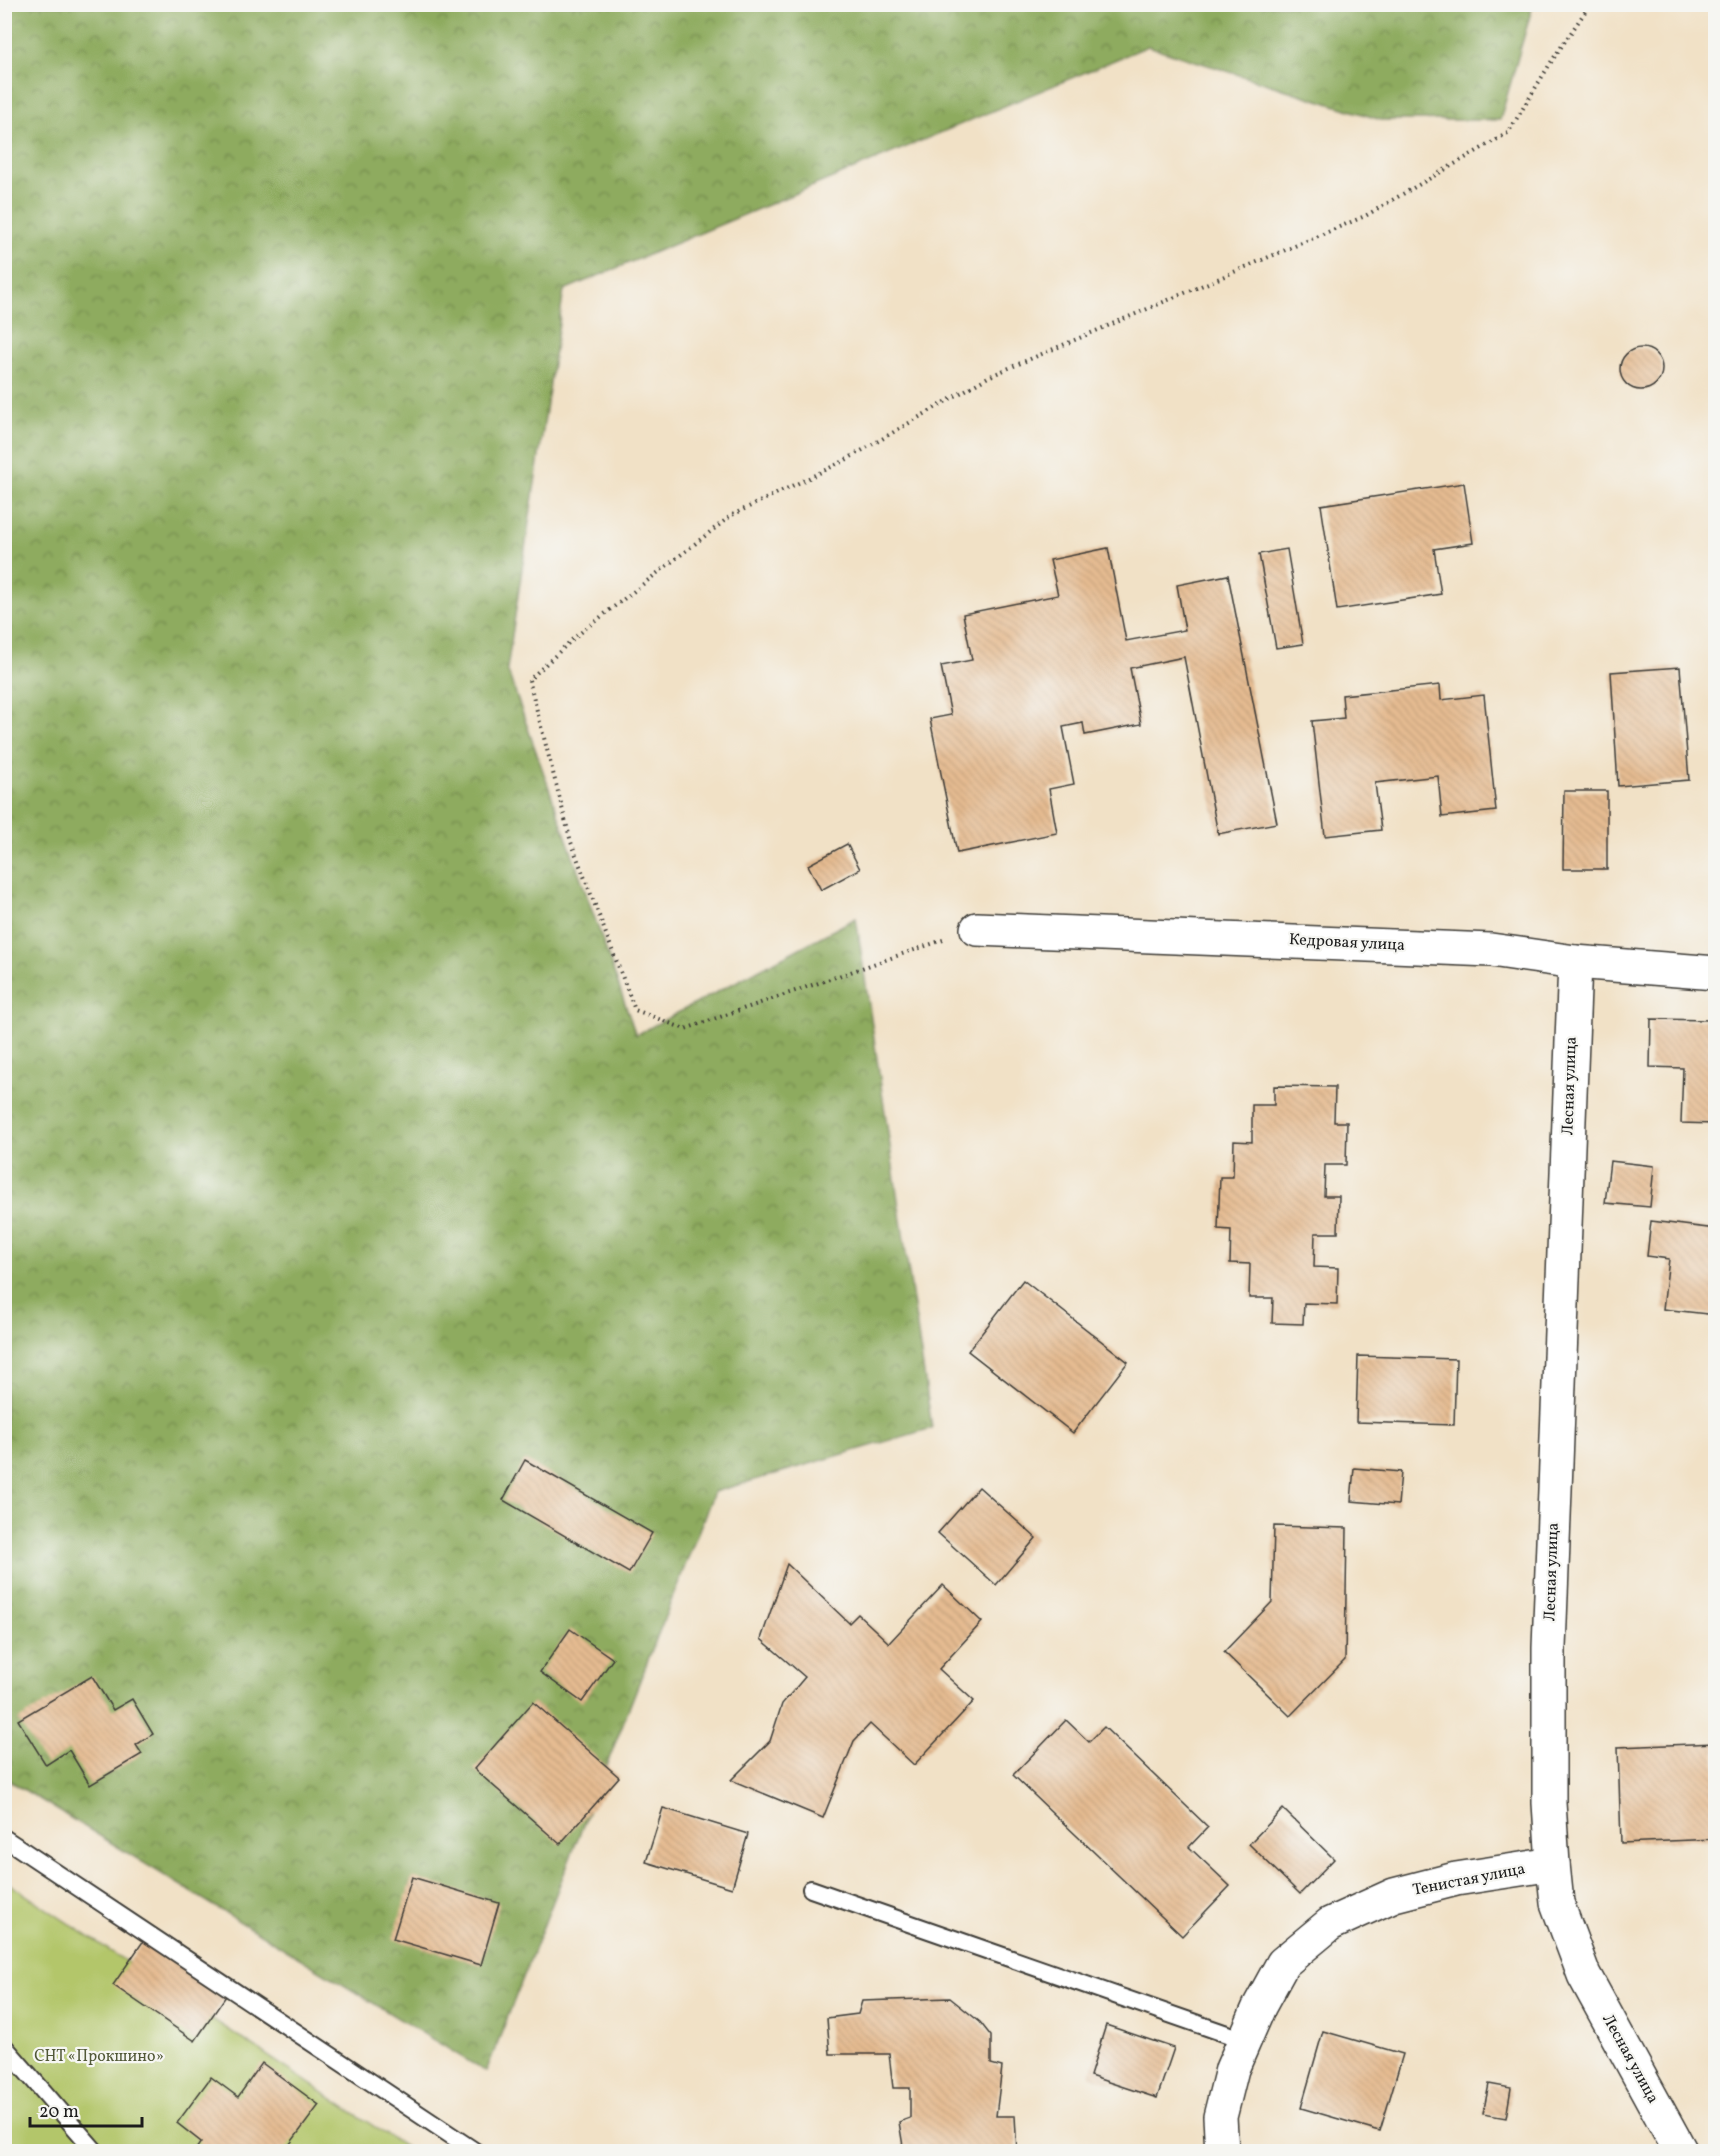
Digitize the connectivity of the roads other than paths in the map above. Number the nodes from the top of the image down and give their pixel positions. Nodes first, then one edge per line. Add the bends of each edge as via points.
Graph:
1 (977, 929) road end
2 (1575, 962) junction
3 (1716, 973) edge
4 (4, 1838) edge
5 (1553, 1864) junction
6 (811, 1889) dead end
7 (1244, 2040) junction
8 (4, 2046) edge
9 (96, 2151) edge
10 (476, 2151) edge
11 (1222, 2151) edge
12 (1681, 2151) edge

1 - 2 street, Кедровая улица via 1491,950
2 - 3 street, Кедровая улица
2 - 5 street, Лесная улица via 1549,1648
4 - 10 lane
5 - 7 street, Тенистая улица via 1456,1879 1394,1895 1330,1924 1283,1963
5 - 12 street, Лесная улица via 1557,1903 1584,1975
6 - 7 lane
7 - 11 street, Тенистая улица via 1232,2068 1220,2117
8 - 9 lane

